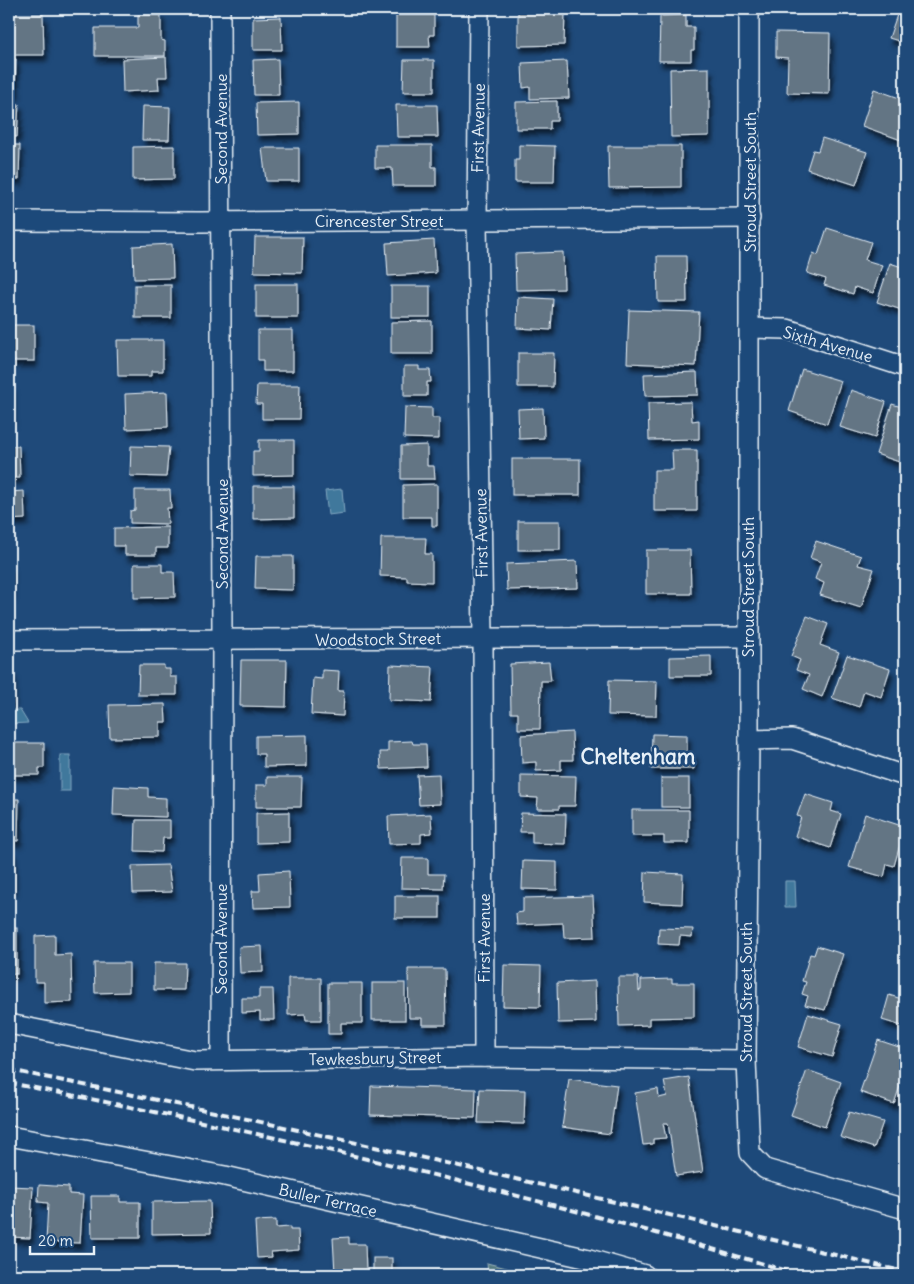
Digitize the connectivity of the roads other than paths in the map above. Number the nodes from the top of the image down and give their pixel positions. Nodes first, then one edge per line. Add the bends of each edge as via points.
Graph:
1 (220, 9) edge
2 (479, 9) edge
3 (749, 9) edge
4 (750, 218) junction
5 (9, 220) edge
6 (476, 220) junction
7 (222, 222) junction
8 (749, 328) junction
9 (905, 367) edge
10 (483, 637) junction
11 (748, 637) junction
12 (9, 640) edge
13 (222, 640) junction
14 (749, 740) junction
15 (905, 776) edge
16 (9, 1024) edge
17 (484, 1057) junction
18 (220, 1060) junction
19 (746, 1060) junction
20 (9, 1136) edge
21 (905, 1209) edge
22 (645, 1275) edge

1 - 7 street, Second Avenue
2 - 6 street, First Avenue
3 - 4 street, Stroud Street South
4 - 6 street, Cirencester Street
4 - 8 street, Stroud Street South
5 - 7 street, Cirencester Street
6 - 7 street, Cirencester Street
6 - 10 street, First Avenue
7 - 13 street, Second Avenue
8 - 9 street, Sixth Avenue via 786,329
8 - 11 street, Stroud Street South
10 - 11 street, Woodstock Street
10 - 13 street, Woodstock Street
10 - 17 street, First Avenue
11 - 14 street, Stroud Street South
12 - 13 street, Woodstock Street
13 - 18 street, Second Avenue
14 - 15 street via 792,739
14 - 19 street, Stroud Street South
16 - 18 street, Tewkesbury Street via 195,1061
17 - 18 street, Tewkesbury Street
17 - 19 street, Tewkesbury Street
19 - 21 street, Stroud Street South via 748,1138 750,1153 757,1163 765,1169
20 - 22 street, Buller Terrace via 225,1176

